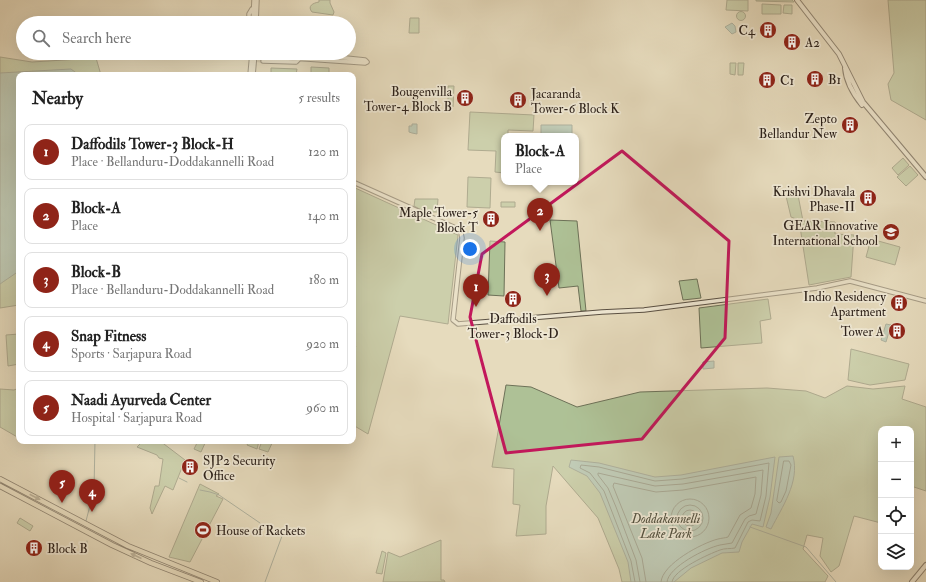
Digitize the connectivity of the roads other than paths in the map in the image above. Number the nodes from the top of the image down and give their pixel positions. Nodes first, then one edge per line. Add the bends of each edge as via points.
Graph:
1 (254, 0) edge
2 (257, 0) edge
3 (797, 0) edge
4 (253, 8) junction
5 (249, 16) edge
6 (253, 16) edge
7 (256, 16) edge
8 (252, 60) edge
9 (253, 60) edge
10 (298, 60) edge
11 (335, 60) edge
12 (355, 60) edge
13 (263, 61) tunnel mouth
14 (250, 72) edge
15 (253, 72) edge
16 (925, 176) edge
17 (356, 183) edge
18 (926, 301) edge
19 (0, 479) edge
20 (0, 486) edge
21 (156, 558) junction
22 (154, 564) junction
23 (926, 565) edge
24 (199, 582) edge
25 (217, 582) edge
26 (912, 582) edge

1 - 4 street
2 - 7 street
3 - 16 main road via 839,54 860,100
4 - 5 street
4 - 6 street
8 - 14 street
9 - 15 street
10 - 13 street
11 - 12 street via 367,62
17 - 18 street via 458,229 461,233 453,320 458,324 644,310 817,288 850,281
19 -> 21 main road
22 -> 20 main road via 110,547
21 - 22 main road
21 - 25 main road
22 - 24 main road
23 - 26 main road

